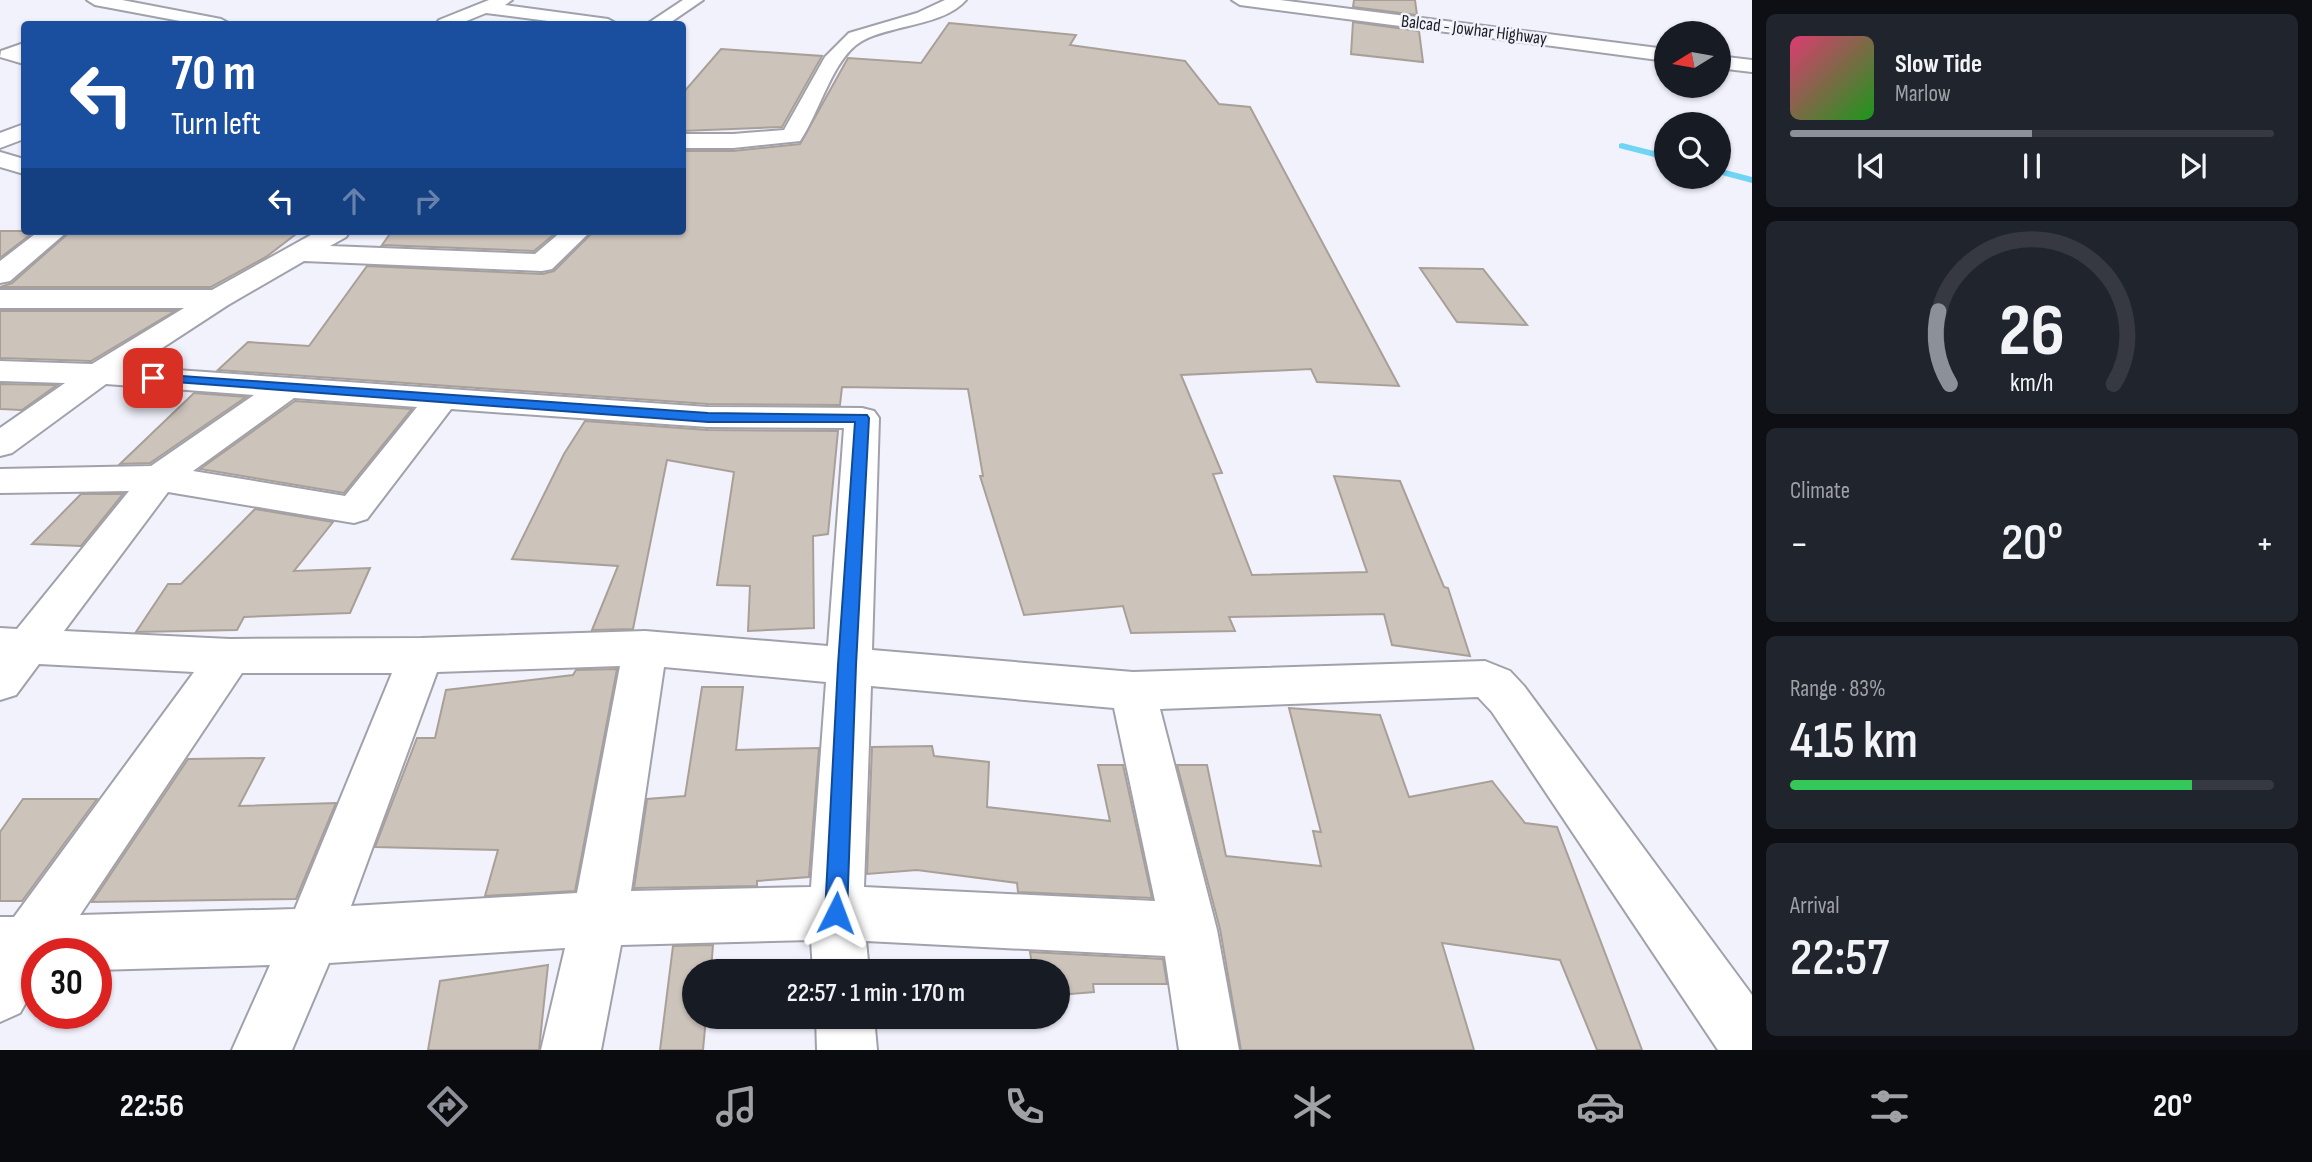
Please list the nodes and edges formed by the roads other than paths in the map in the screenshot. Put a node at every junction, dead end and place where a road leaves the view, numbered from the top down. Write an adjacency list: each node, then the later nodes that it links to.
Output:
1 (95, 0): 7 (street)
2 (504, 0): 6 (street)
3 (695, 0): 12 (street)
4 (958, 0): 18 (street)
5 (1240, 0): 13 (street, Balcad - Jowhar Highway)
6 (485, 8): 10 (street); 11 (street)
7 (145, 9): 8 (street); 9 (street)
8 (110, 21)
9 (206, 21)
10 (452, 21)
11 (585, 21)
12 (661, 21)
13 (1654, 53)
14 (1731, 64): 15 (street)
15 (1752, 66)
16 (21, 132): 17 (street)
17 (0, 141)
18 (686, 141)
19 (0, 159): 20 (street)
20 (21, 166)
21 (50, 235): 25 (street)
22 (330, 235): 24 (street)
23 (574, 235): 24 (street)
24 (299, 253): 27 (street)
25 (0, 275)
26 (0, 299): 27 (street)
27 (218, 299): 29 (street)
28 (0, 372): 29 (street)
29 (99, 374): 30 (street); 32 (street)
30 (286, 388): 31 (street); 33 (street)
31 (442, 398): 33 (street); 39 (street)
32 (0, 445)
33 (159, 478): 34 (street); 35 (street)
34 (0, 481)
35 (15, 645): 38 (street); 40 (street)
36 (645, 648): 37 (street); 39 (street); 43 (street)
37 (421, 655): 38 (street); 45 (street)
38 (230, 656): 46 (street)
39 (847, 665): 41 (street); 42 (street)
40 (0, 682)
41 (1133, 691): 44 (street); 50 (street)
42 (836, 913): 43 (street); 44 (street); 47 (street)
43 (599, 919): 45 (street); 52 (street)
44 (1188, 930): 54 (street)
45 (313, 936): 46 (street); 51 (street)
46 (14, 945): 48 (street)
47 (840, 959)
48 (0, 993)
49 (846, 1029): 53 (street)
50 (1752, 1049)
51 (262, 1050)
52 (571, 1050)
53 (847, 1050)
54 (1209, 1050)

